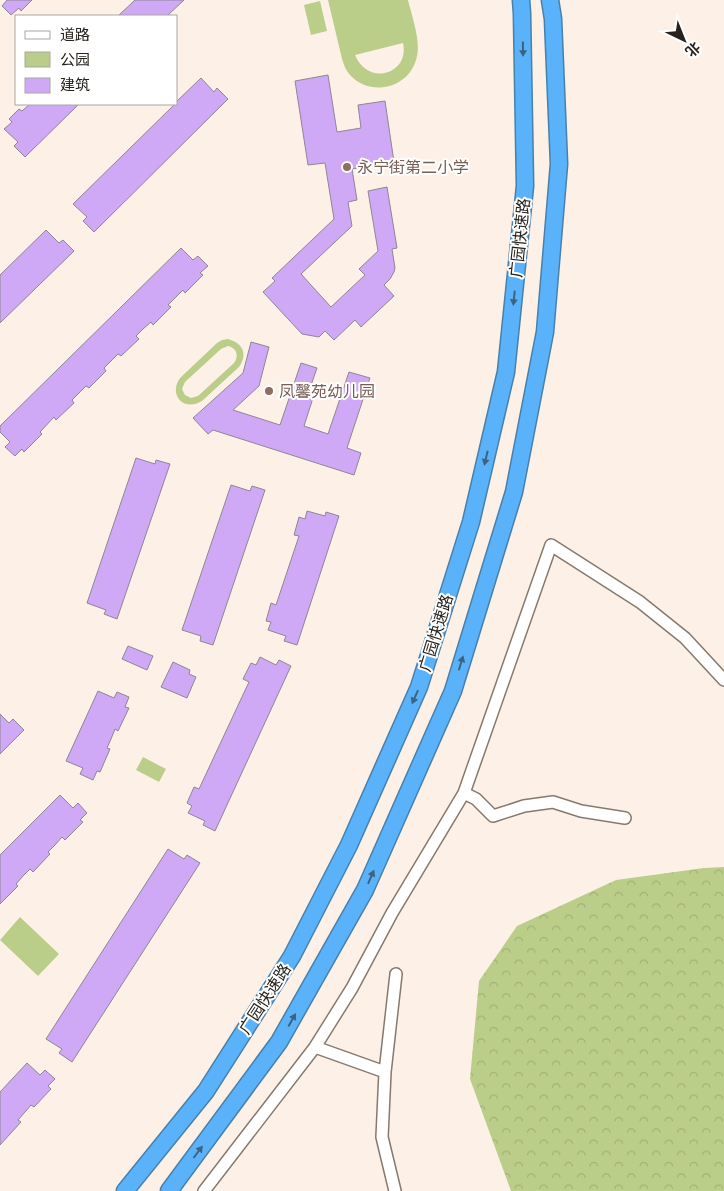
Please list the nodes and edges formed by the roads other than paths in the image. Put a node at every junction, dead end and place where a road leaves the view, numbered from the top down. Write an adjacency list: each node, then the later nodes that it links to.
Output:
1 (551, 0): 10 (highway, 广园快速路, one-way to 1)
2 (521, 4): 9 (highway, 广园快速路, one-way to 9)
3 (724, 680): 4 (street)
4 (464, 793): 5 (street); 7 (street)
5 (625, 818)
6 (396, 974): 8 (street)
7 (315, 1047): 8 (street); 11 (street)
8 (385, 1072): 12 (street)
9 (125, 1191)
10 (169, 1191)
11 (204, 1191)
12 (395, 1191)

